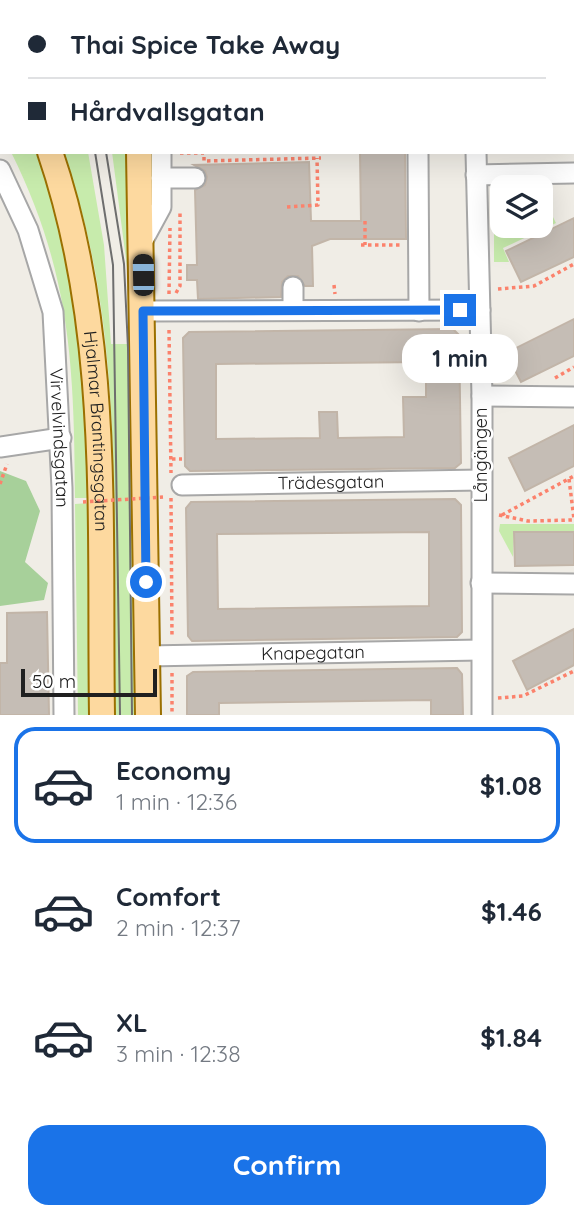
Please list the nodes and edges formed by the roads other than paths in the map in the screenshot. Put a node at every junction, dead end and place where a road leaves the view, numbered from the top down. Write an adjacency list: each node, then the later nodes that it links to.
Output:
1 (51, 154): 25 (main road, Hjalmar Brantingsgatan)
2 (418, 154): 13 (street)
3 (476, 154): 7 (street, Långängen)
4 (165, 165): 8 (main road); 8 (street)
5 (0, 170): 16 (street, Virvelvindsgatan)
6 (574, 173): 7 (street)
7 (476, 175): 11 (street, Långängen)
8 (142, 242): 12 (main road)
9 (293, 286): 10 (street)
10 (293, 310): 12 (street); 13 (street)
11 (480, 310): 13 (street); 14 (street, Långängen)
12 (143, 311): 23 (main road)
13 (419, 311)
14 (482, 396): 15 (street); 18 (street, Långängen)
15 (574, 397)
16 (61, 438): 17 (street); 24 (street, Virvelvindsgatan)
17 (0, 447)
18 (481, 480): 19 (street, Trädesgatan); 20 (street, Långängen)
19 (177, 492)
20 (481, 583): 21 (street); 22 (street, Långängen)
21 (574, 584)
22 (481, 650): 23 (street, Knapegatan); 27 (street, Långängen)
23 (147, 656): 26 (main road)
24 (64, 715)
25 (102, 715)
26 (148, 715)
27 (482, 715)

